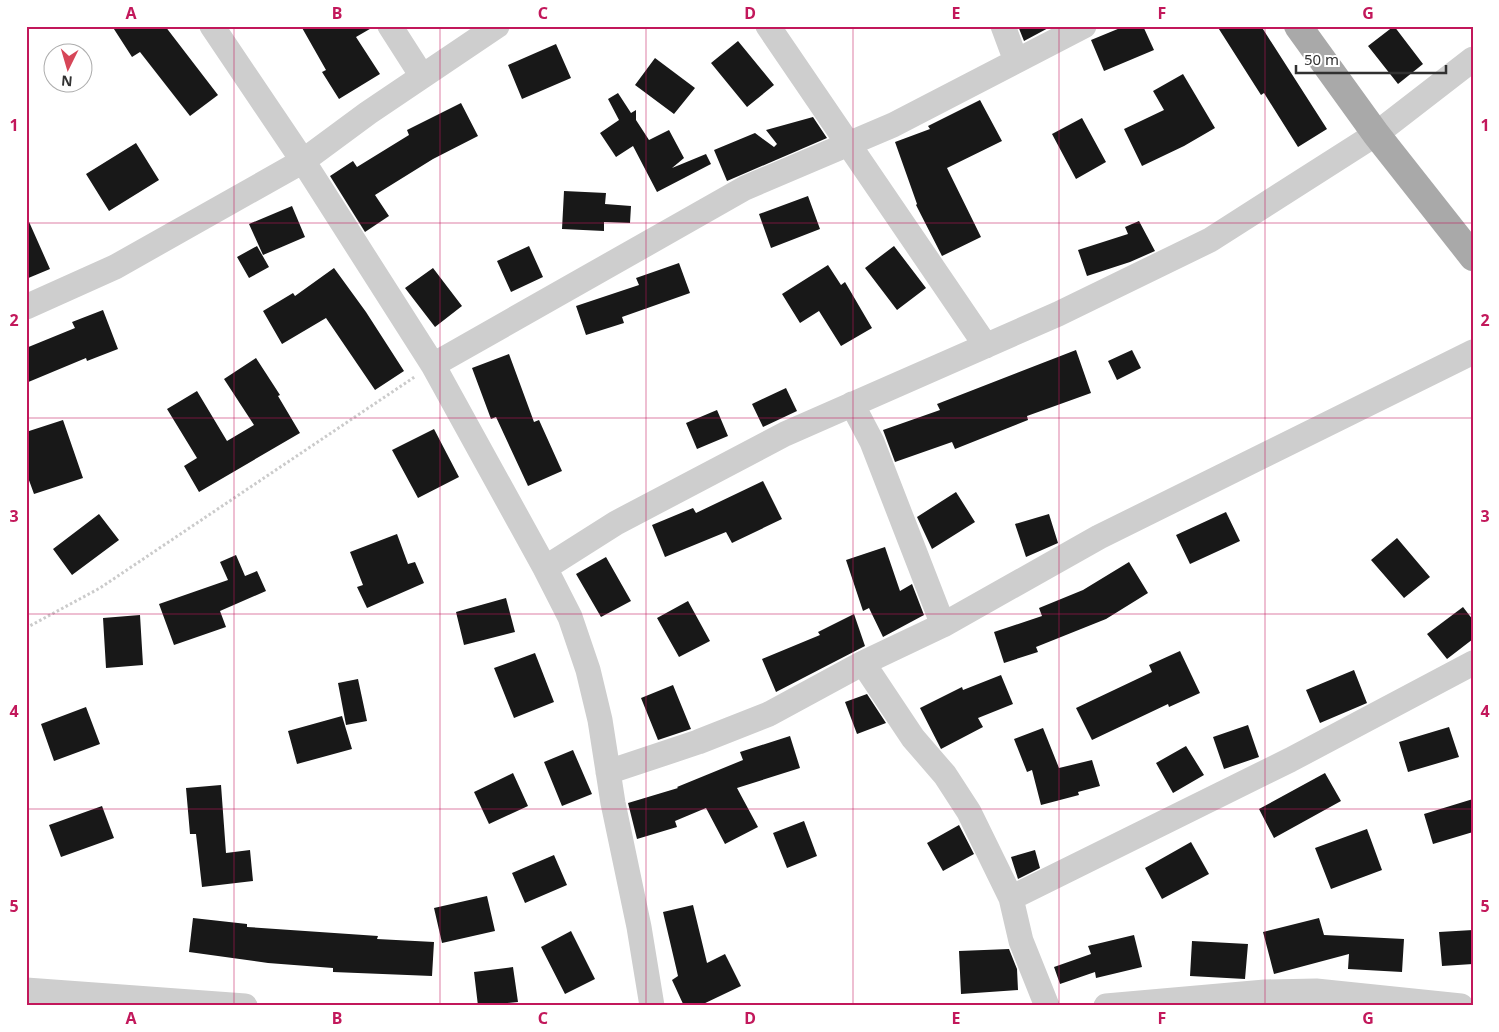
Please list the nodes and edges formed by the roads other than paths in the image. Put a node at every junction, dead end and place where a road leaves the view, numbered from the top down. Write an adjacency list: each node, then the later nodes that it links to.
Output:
1 (212, 26): 13 (street)
2 (390, 26): 10 (street)
3 (497, 26): 10 (street)
4 (768, 26): 12 (street)
5 (1003, 26): 9 (street)
6 (1084, 26): 9 (street)
7 (1298, 26): 11 (main road)
8 (1473, 59): 11 (street)
9 (1016, 61): 12 (street)
10 (422, 76): 13 (street)
11 (1376, 134): 14 (main road); 16 (street)
12 (850, 144): 16 (street); 18 (street)
13 (302, 161): 15 (street); 18 (street)
14 (1473, 257)
15 (26, 307)
16 (986, 346): 19 (street)
17 (1473, 352): 21 (street)
18 (432, 364): 20 (street)
19 (852, 404): 20 (street); 21 (street)
20 (546, 568): 24 (street)
21 (943, 625): 22 (street)
22 (863, 663): 24 (street); 25 (street)
23 (1473, 663): 25 (street)
24 (608, 772): 29 (street)
25 (1012, 898): 30 (street)
26 (26, 990): 28 (street)
27 (1369, 1002): 31 (street); 32 (street)
28 (245, 1006)
29 (652, 1006)
30 (1047, 1006)
31 (1106, 1006)
32 (1461, 1006)

